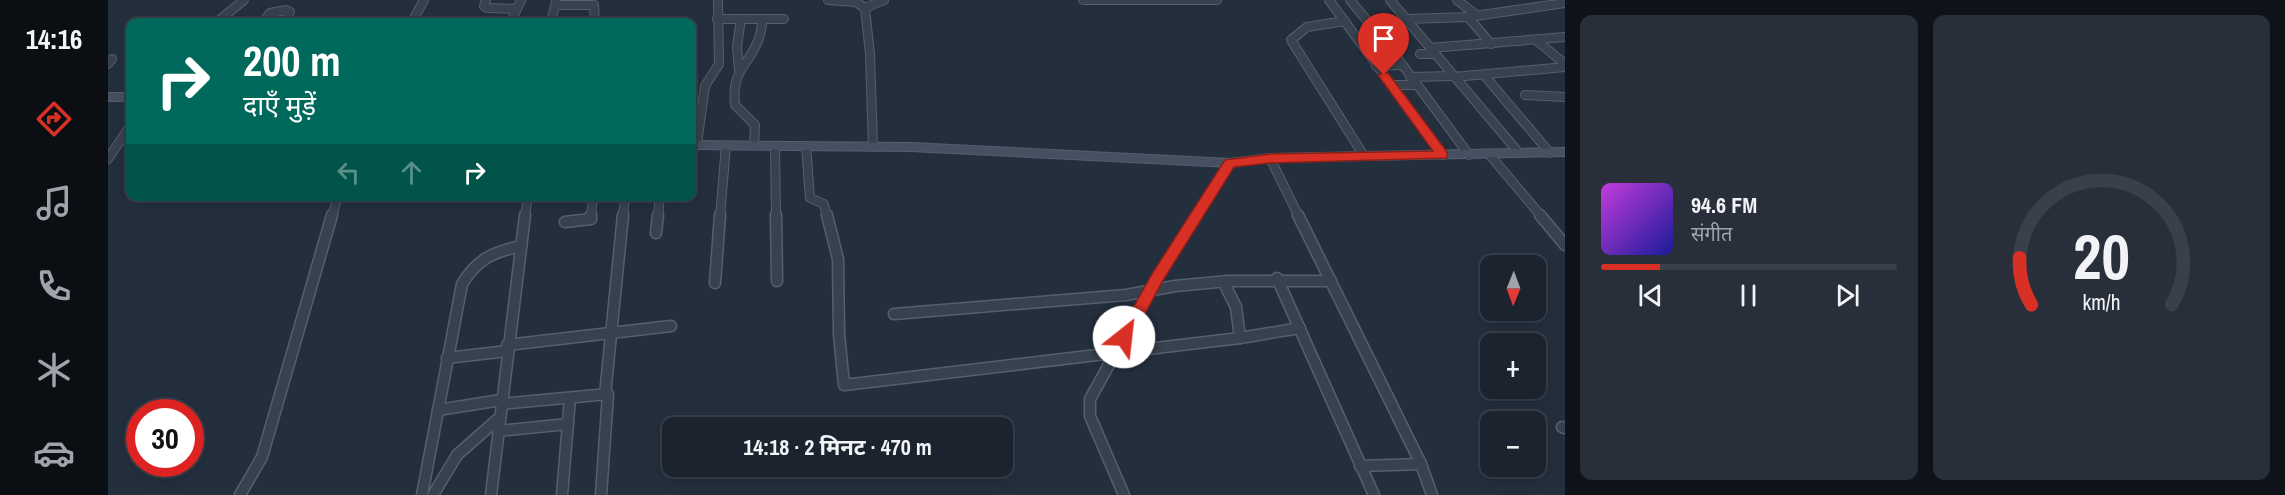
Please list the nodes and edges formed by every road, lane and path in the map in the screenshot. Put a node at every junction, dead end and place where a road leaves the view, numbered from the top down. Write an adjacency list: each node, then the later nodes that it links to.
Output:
1 (244, 0): 21 (street)
2 (424, 0): 24 (street)
3 (486, 0): 19 (street)
4 (521, 0): 19 (street)
5 (718, 0): 32 (street)
6 (828, 0): 18 (street)
7 (884, 0): 18 (street)
8 (1083, 0): 9 (street)
9 (1217, 0)
10 (1329, 0): 33 (street)
11 (1350, 0): 34 (street)
12 (1390, 0): 31 (street)
13 (1457, 0): 20 (street)
14 (1541, 0): 17 (street)
15 (556, 2): 26 (street); 27 (street)
16 (1565, 3): 17 (street)
17 (1549, 6): 20 (street)
18 (865, 8): 60 (street)
19 (516, 9): 25 (street)
20 (1472, 16): 31 (street); 37 (street)
21 (222, 18)
22 (266, 18): 23 (street)
23 (288, 18)
24 (414, 18)
25 (513, 18)
26 (552, 18)
27 (595, 18)
28 (741, 19): 29 (street); 32 (street); 43 (street)
29 (763, 19): 30 (street); 43 (street)
30 (784, 19)
31 (1406, 19): 38 (street)
32 (717, 20): 54 (street)
33 (1346, 23): 34 (street); 42 (street); 67 (street)
34 (1368, 24): 40 (street)
35 (1565, 37): 36 (street)
36 (1536, 40): 37 (street); 41 (street)
37 (1491, 44): 38 (street)
38 (1432, 51): 39 (street); 45 (street)
39 (1420, 54)
40 (1402, 65): 42 (street); 46 (street)
41 (1565, 65): 44 (street)
42 (1376, 66): 47 (street)
43 (740, 70): 57 (street)
44 (1484, 75): 45 (street); 63 (street)
45 (1454, 76): 46 (street); 62 (street)
46 (1410, 77): 48 (street)
47 (1391, 85): 48 (street); 66 (street)
48 (1416, 86): 64 (street)
49 (126, 95): 51 (street)
50 (1526, 95): 52 (street)
51 (108, 97)
52 (1565, 97)
53 (126, 132): 69 (street)
54 (696, 133)
55 (696, 144): 56 (street)
56 (726, 145): 57 (street); 83 (street)
57 (754, 145): 58 (street)
58 (775, 146): 59 (street); 81 (street)
59 (806, 146): 60 (street); 92 (street)
60 (873, 147): 70 (street)
61 (1565, 152): 63 (street)
62 (1519, 153): 63 (street); 65 (street)
63 (1550, 153)
64 (1469, 154): 65 (street); 66 (street)
65 (1489, 154): 78 (street)
66 (1443, 155): 67 (street)
67 (1364, 156): 68 (street)
68 (1270, 158): 70 (street); 82 (street)
69 (108, 159)
70 (1230, 163): 85 (street)
71 (337, 201): 103 (street)
72 (527, 201): 79 (street)
73 (592, 201): 76 (street)
74 (624, 201): 89 (street)
75 (659, 201): 77 (street)
76 (565, 222)
77 (656, 233)
78 (1565, 245)
79 (521, 246): 91 (street); 93 (street)
80 (1277, 278): 82 (street); 84 (street); 88 (street)
81 (777, 280)
82 (1331, 281): 101 (street)
83 (715, 282)
84 (1224, 283): 85 (street); 90 (street)
85 (1151, 289): 86 (street); 92 (street)
86 (894, 314)
87 (671, 326): 89 (street)
88 (1300, 328): 90 (street); 102 (street)
89 (611, 334): 91 (street); 94 (street)
90 (1240, 338): 92 (street)
91 (507, 348): 93 (street); 96 (street)
92 (1116, 353): 109 (street)
93 (447, 358): 97 (street)
94 (605, 395): 95 (street); 108 (street)
95 (570, 398): 96 (street); 99 (street)
96 (501, 402): 97 (street); 98 (street)
97 (438, 410): 104 (street)
98 (499, 418): 100 (street); 105 (street)
99 (568, 424): 100 (street); 107 (street)
100 (498, 431): 106 (street)
101 (1421, 464): 102 (street); 111 (street)
102 (1360, 466): 110 (street)
103 (240, 495)
104 (422, 495)
105 (433, 495)
106 (491, 495)
107 (562, 495)
108 (601, 495)
109 (1124, 495)
110 (1374, 495)
111 (1432, 495)

